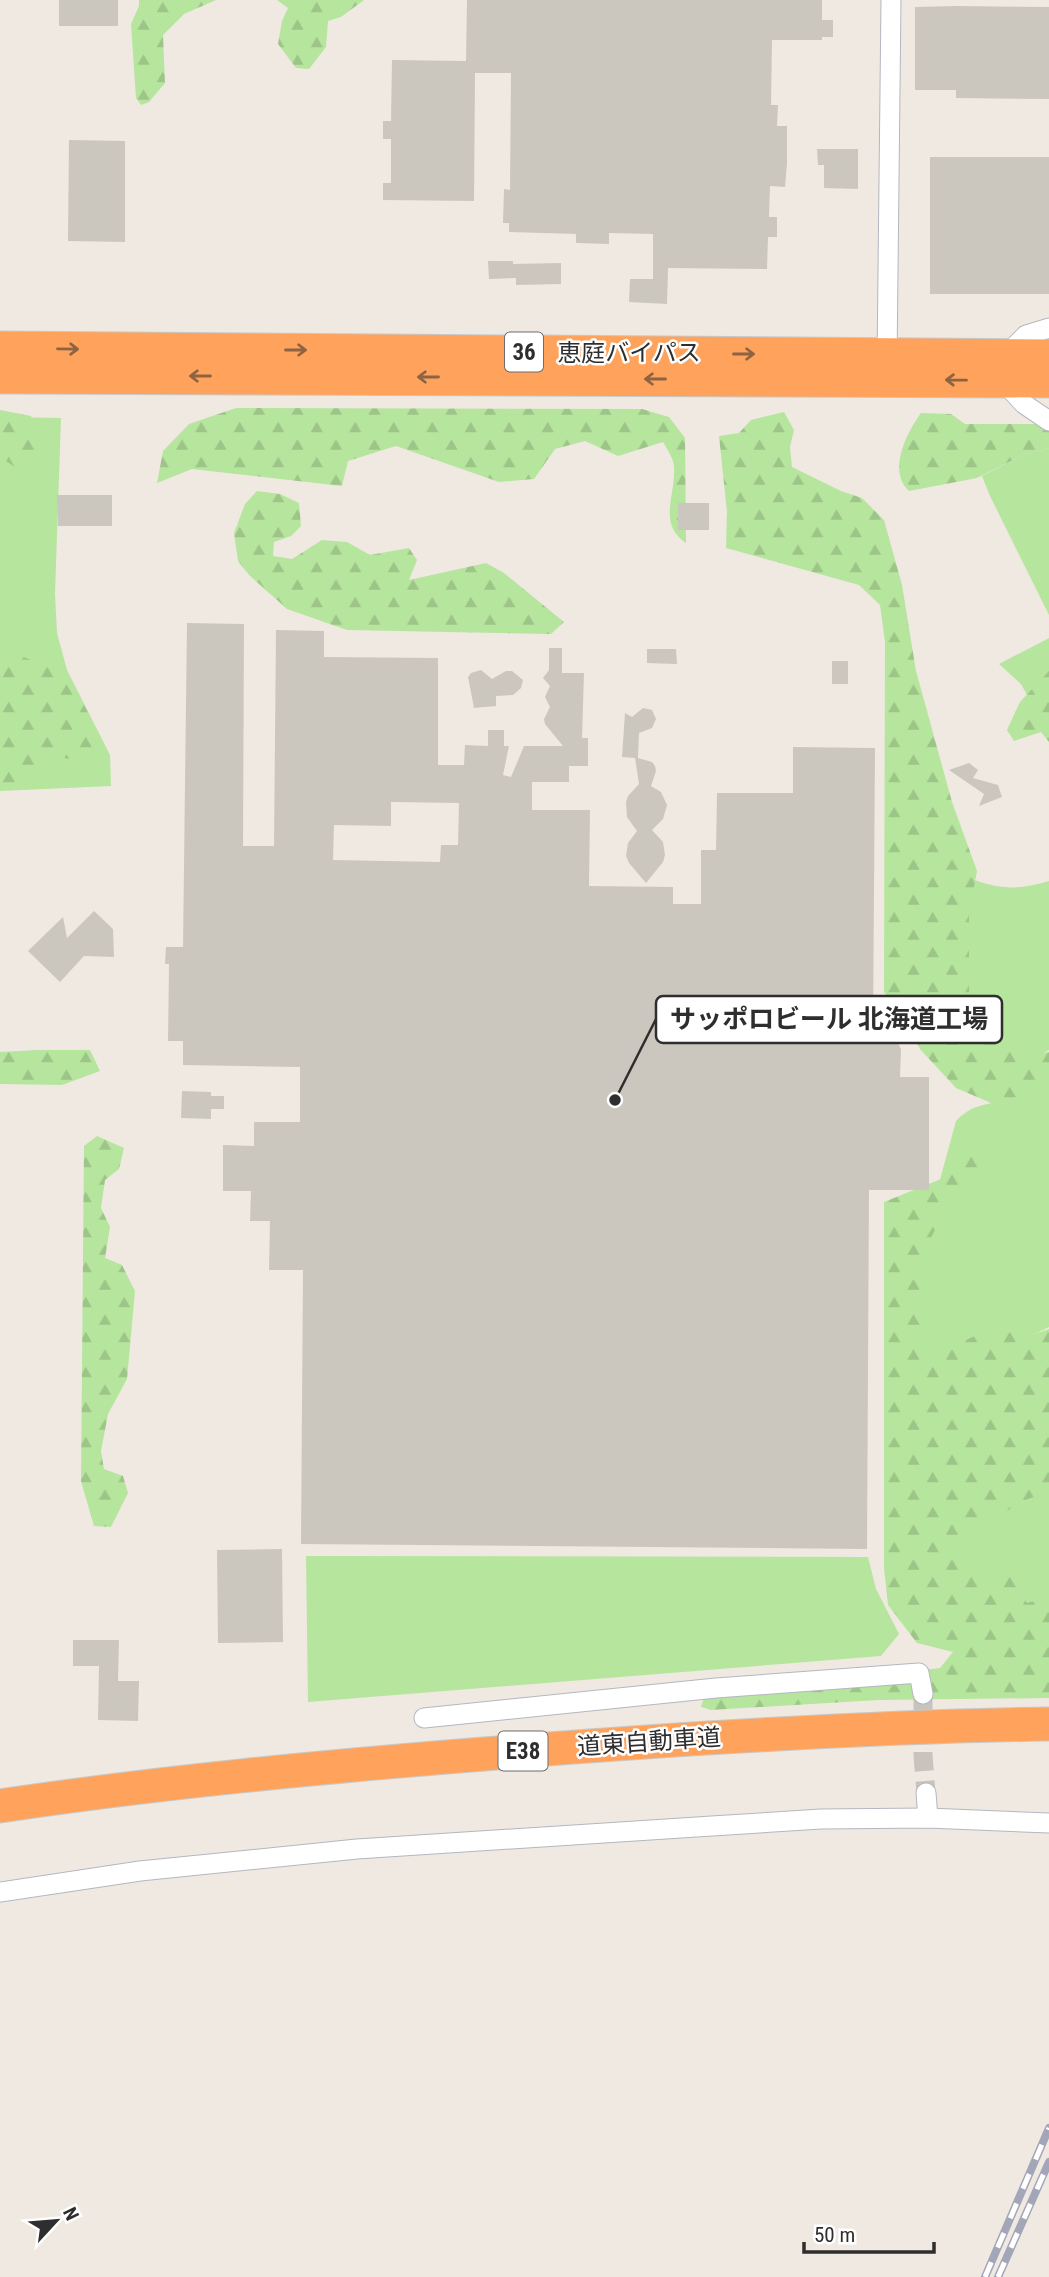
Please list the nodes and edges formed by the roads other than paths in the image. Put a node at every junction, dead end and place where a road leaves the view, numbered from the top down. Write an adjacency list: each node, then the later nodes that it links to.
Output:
1 (891, 0): 5 (street)
2 (1049, 328): 6 (street)
3 (0, 348): 5 (highway, 恵庭バイパス / 36, one-way to 5)
4 (1049, 356): 6 (highway, 恵庭バイパス / 36)
5 (887, 367): 6 (highway, 恵庭バイパス / 36); 7 (highway, 恵庭バイパス / 36, one-way to 7)
6 (1003, 368): 8 (highway, 恵庭バイパス / 36); 9 (street)
7 (0, 377)
8 (1049, 381)
9 (1049, 421)
10 (923, 1694): 11 (street)
11 (424, 1718)
12 (1049, 1724): 14 (highway, 道東自動車道 / E38)
13 (926, 1793): 15 (street)
14 (0, 1806)
15 (928, 1818): 16 (street); 17 (street)
16 (1049, 1823)
17 (0, 1892)

